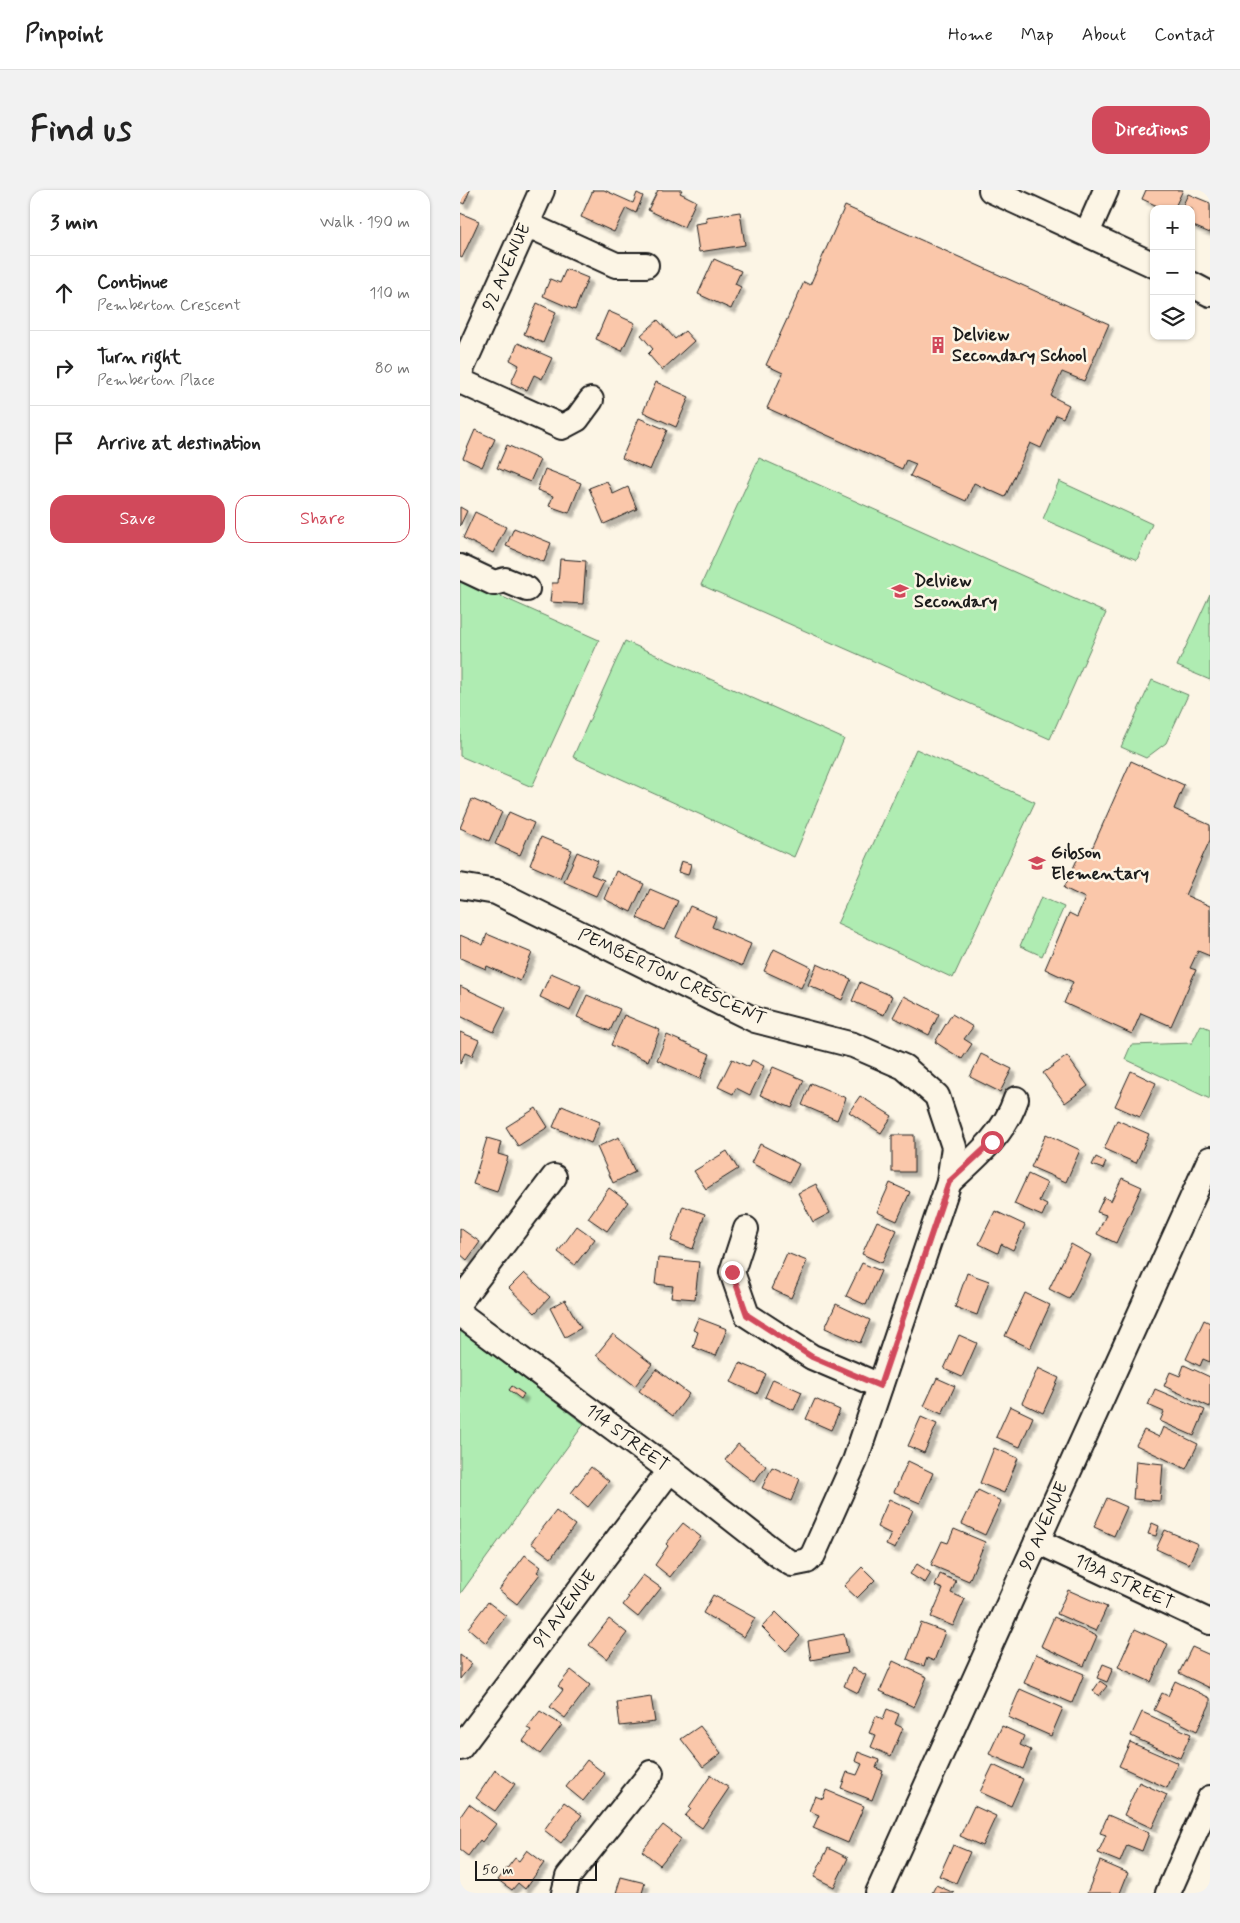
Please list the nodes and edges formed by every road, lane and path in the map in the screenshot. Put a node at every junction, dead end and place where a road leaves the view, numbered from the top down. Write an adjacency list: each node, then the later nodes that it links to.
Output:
1 (542, 190): 4 (street, 92 AVENUE)
2 (991, 190): 5 (street)
3 (1106, 190): 5 (street)
4 (526, 224): 7 (street); 10 (street, 92 AVENUE)
5 (1087, 233): 6 (street)
6 (1150, 263)
7 (646, 265)
8 (1195, 286): 9 (street)
9 (1210, 294)
10 (460, 372)
11 (460, 382): 12 (street)
12 (591, 400)
13 (460, 567): 14 (street)
14 (526, 589)
15 (460, 886): 19 (street, PEMBERTON CRESCENT)
16 (1016, 1099): 19 (street, PEMBERTON CRESCENT)
17 (1210, 1159): 25 (street, 90 AVENUE)
18 (554, 1177): 21 (street)
19 (949, 1182): 23 (street, PEMBERTON CRESCENT)
20 (746, 1229): 23 (street)
21 (460, 1301)
22 (460, 1314): 24 (street, 114 STREET)
23 (880, 1386): 26 (street, PEMBERTON CRESCENT)
24 (670, 1470): 26 (street, 114 STREET); 28 (street, 91 AVENUE)
25 (1037, 1541): 27 (street, 113A STREET); 32 (street, 90 AVENUE)
26 (792, 1564)
27 (1210, 1622)
28 (460, 1748)
29 (651, 1773): 31 (street)
30 (1210, 1798): 33 (street)
31 (564, 1893)
32 (878, 1893)
33 (1168, 1893)

